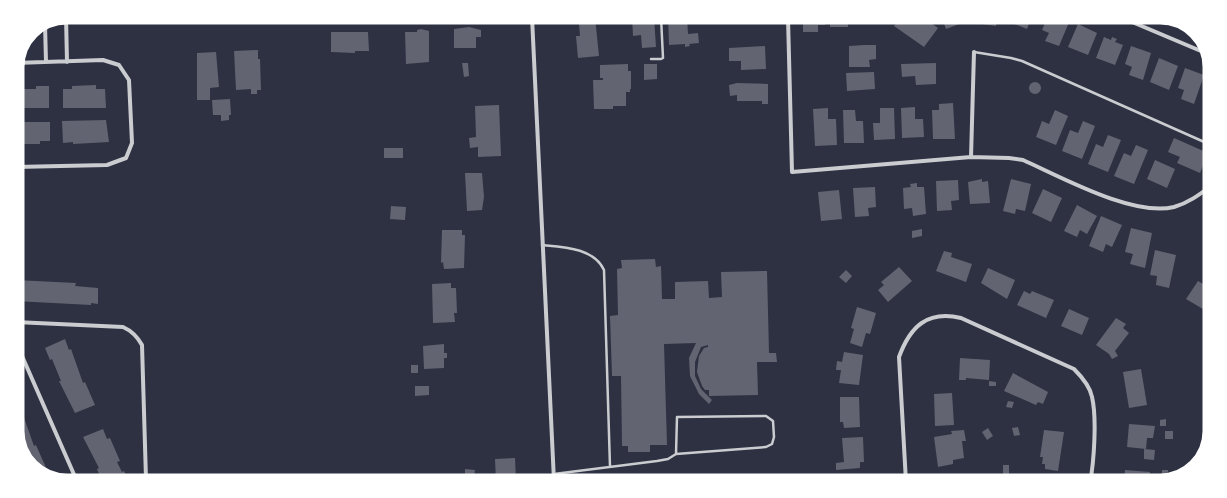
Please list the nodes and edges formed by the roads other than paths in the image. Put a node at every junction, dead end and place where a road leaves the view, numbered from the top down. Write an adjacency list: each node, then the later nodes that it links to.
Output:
1 (66, 22): 11 (street)
2 (532, 22): 17 (street)
3 (661, 22): 9 (lane)
4 (788, 22): 14 (street)
5 (1132, 22): 8 (street)
6 (45, 28): 10 (street)
7 (974, 52): 13 (lane); 14 (street)
8 (1202, 52)
9 (651, 59)
10 (46, 62): 11 (street); 12 (street)
11 (66, 62): 15 (street)
12 (22, 64)
13 (1205, 142)
14 (971, 157): 16 (street)
15 (22, 167)
16 (1205, 190)
17 (542, 245): 21 (lane); 22 (street)
18 (22, 322): 24 (street)
19 (22, 356): 23 (street)
20 (676, 454): 20 (lane); 21 (lane)
21 (610, 467): 22 (lane)
22 (553, 474)
23 (75, 476)
24 (146, 476)
25 (906, 476): 26 (street)
26 (1091, 476)

